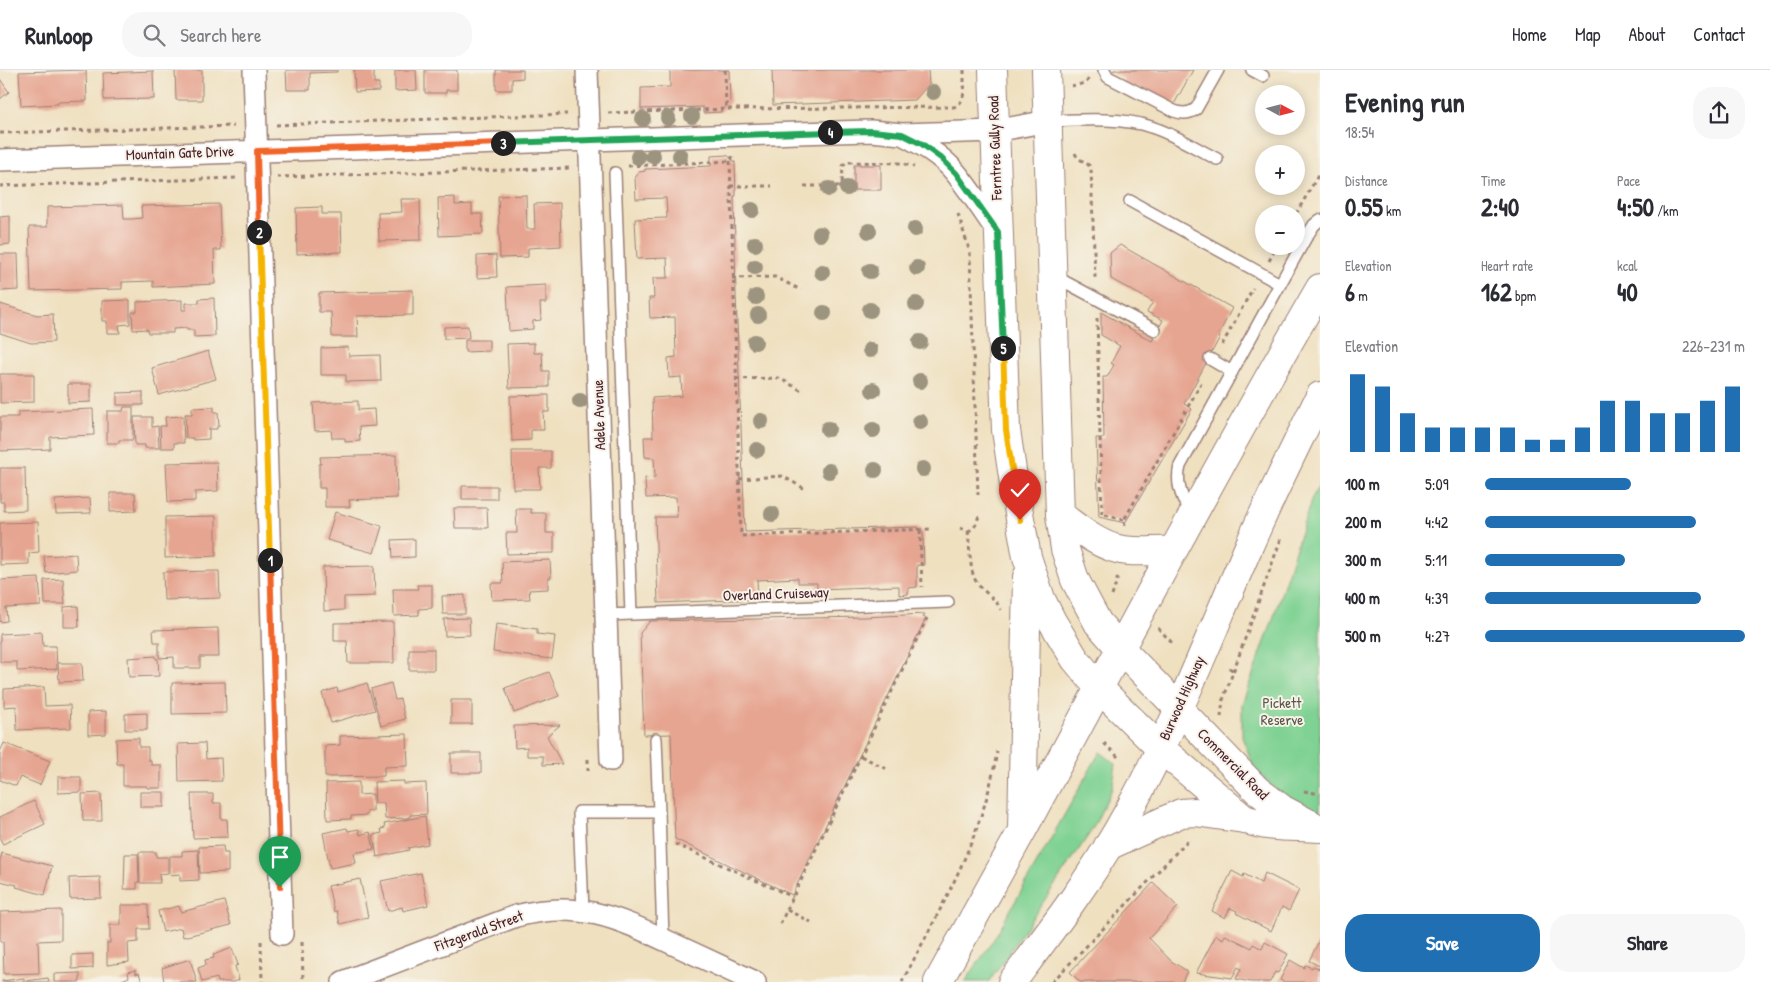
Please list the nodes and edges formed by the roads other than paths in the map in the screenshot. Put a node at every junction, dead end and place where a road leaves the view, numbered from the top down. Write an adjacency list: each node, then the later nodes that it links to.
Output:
1 (254, 70): 14 (street)
2 (599, 70): 9 (lane)
3 (993, 70): 11 (main road, Ferntree Gully Road)
4 (1104, 70): 5 (lane)
5 (1218, 70)
6 (1252, 70): 7 (lane)
7 (1263, 76)
8 (1056, 79): 10 (main road)
9 (588, 80): 13 (street, Adele Avenue)
10 (1048, 121): 11 (street, Mountain Gate Drive); 15 (lane); 22 (main road)
11 (995, 131): 12 (street, Mountain Gate Drive); 21 (main road, Ferntree Gully Road)
12 (902, 134): 13 (street, Mountain Gate Drive); 21 (street)
13 (590, 140): 14 (street, Mountain Gate Drive); 20 (street, Adele Avenue)
14 (257, 151): 16 (street, Mountain Gate Drive); 48 (street)
15 (1217, 159)
16 (0, 160)
17 (619, 170): 20 (lane)
18 (1130, 201): 23 (lane)
19 (1320, 220): 23 (lane)
20 (605, 226): 34 (lane); 35 (street, Adele Avenue)
21 (998, 232): 32 (main road, Ferntree Gully Road)
22 (1052, 275): 25 (lane); 29 (main road)
23 (1280, 284): 27 (lane)
24 (1320, 288): 30 (main road)
25 (1155, 330)
26 (1210, 360): 27 (lane)
27 (1232, 372): 30 (lane)
28 (1320, 396): 38 (main road, Burwood Highway)
29 (1060, 515): 31 (main road); 36 (main road)
30 (1191, 518): 31 (main road)
31 (1172, 551): 36 (main road)
32 (1028, 557): 37 (main road, Ferntree Gully Road); 45 (main road)
33 (948, 602): 34 (lane, Overland Cruiseway)
34 (631, 614): 35 (lane, Overland Cruiseway)
35 (606, 615): 41 (street, Adele Avenue)
36 (1120, 648): 37 (main road); 38 (main road)
37 (1098, 688): 40 (main road, Ferntree Gully Road); 45 (main road)
38 (1179, 709): 40 (main road, Burwood Highway); 44 (main road, Commercial Road)
39 (656, 739): 42 (lane)
40 (1160, 748): 43 (main road, Commercial Road); 46 (main road, Burwood Highway)
41 (611, 760)
42 (658, 812): 47 (lane); 49 (lane)
43 (1244, 819): 44 (main road, Commercial Road); 46 (main road)
44 (1319, 828)
45 (1022, 830): 52 (main road)
46 (1108, 846): 53 (main road, Burwood Highway)
47 (583, 911): 49 (street, Fitzgerald Street); 50 (street, Fitzgerald Street)
48 (292, 934)
49 (663, 939): 51 (street, Fitzgerald Street)
50 (343, 982)
51 (755, 982)
52 (938, 982)
53 (1012, 982)

